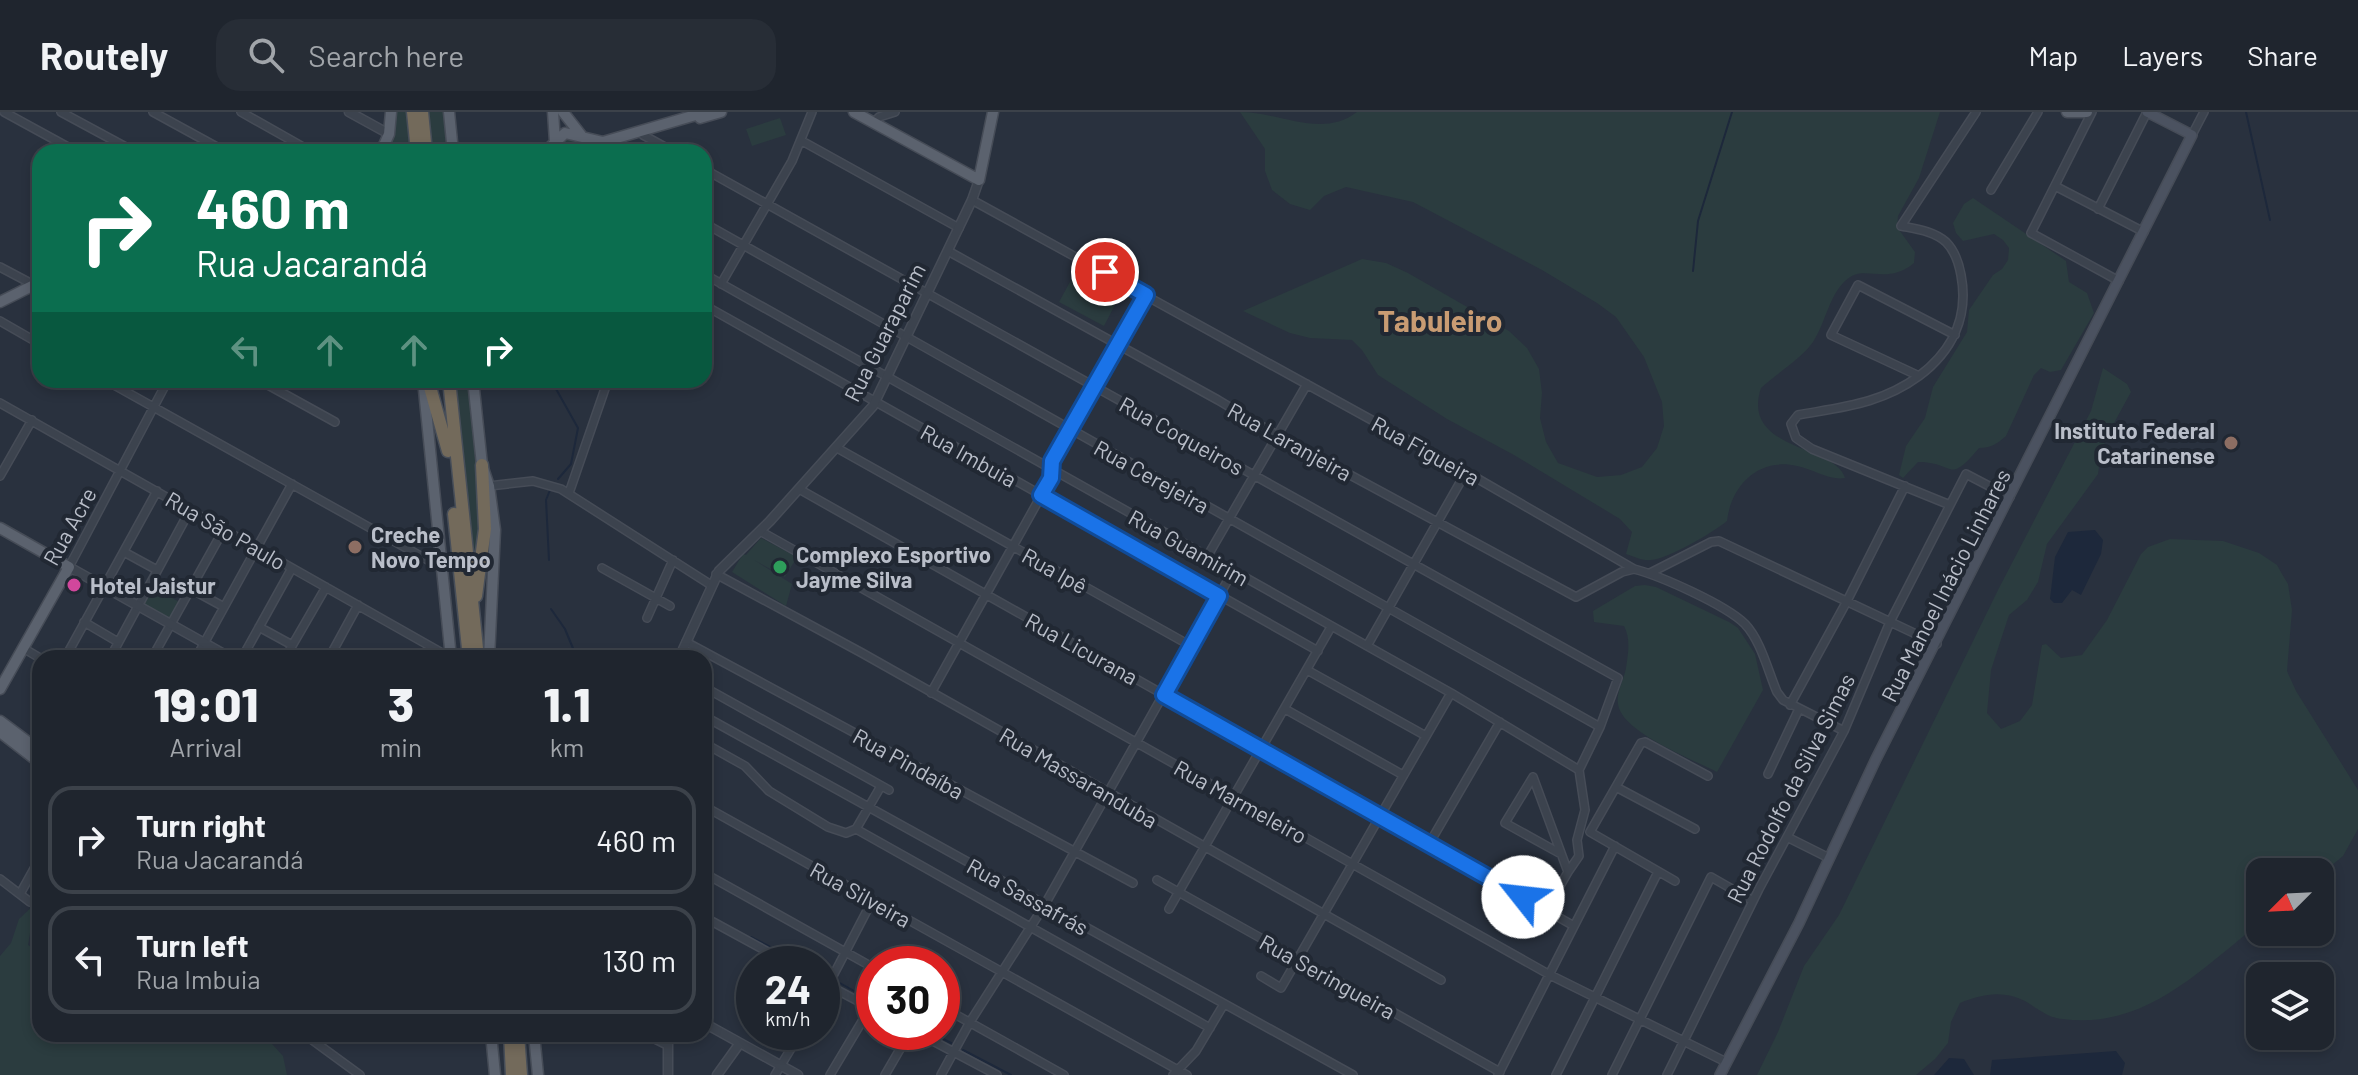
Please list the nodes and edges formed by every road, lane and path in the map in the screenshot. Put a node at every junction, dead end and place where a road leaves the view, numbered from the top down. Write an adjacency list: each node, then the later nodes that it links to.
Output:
1 (4, 112): 30 (street)
2 (61, 112): 31 (street)
3 (153, 112): 32 (street)
4 (241, 112): 33 (street)
5 (349, 112): 25 (street)
6 (391, 112): 25 (main road)
7 (413, 112): 35 (highway)
8 (422, 112): 36 (highway)
9 (449, 112): 37 (main road)
10 (553, 112): 38 (main road)
11 (563, 112): 28 (main road)
12 (704, 112): 28 (main road)
13 (721, 112): 26 (main road)
14 (812, 112): 29 (street)
15 (854, 112): 24 (main road)
16 (895, 112): 24 (street)
17 (993, 112): 43 (main road, Rua Guaraparim)
18 (1976, 112): 65 (street)
19 (2038, 112): 45 (street)
20 (2067, 112): 21 (main road)
21 (2090, 112): 44 (street)
22 (2147, 112): 27 (main road); 48 (street)
23 (2204, 112): 27 (street, Rua Manoel Inácio Linhares)
24 (874, 122): 43 (main road)
25 (389, 134): 34 (main road)
26 (643, 135): 40 (main road); 41 (street)
27 (2192, 135): 51 (main road, Rua Manoel Inácio Linhares)
28 (582, 137): 39 (main road)
29 (802, 141): 47 (street); 50 (street)
30 (62, 144)
31 (120, 144)
32 (211, 144)
33 (298, 144)
34 (385, 144)
35 (416, 144)
36 (425, 144)
37 (453, 144)
38 (556, 144)
39 (558, 144)
40 (615, 144)
41 (659, 144)
42 (712, 174): 47 (street, Rua Coqueiros)
43 (979, 180): 46 (street, Rua Guaraparim)
44 (2055, 186): 48 (street); 57 (street)
45 (1991, 190)
46 (972, 200): 50 (street, Rua Guaraparim); 61 (street, Rua Figueira)
47 (767, 205): 52 (street); 60 (street, Rua Coqueiros)
48 (2098, 209): 51 (street)
49 (712, 227): 52 (street, Rua Cerejeira)
50 (959, 228): 53 (street, Rua Guaraparim)
51 (2144, 232): 57 (main road, Rua Manoel Inácio Linhares)
52 (744, 245): 58 (street); 66 (street, Rua Cerejeira)
53 (948, 251): 60 (street, Rua Guaraparim); 68 (street, Rua Laranjeira)
54 (0, 267): 56 (street)
55 (712, 279): 58 (street, Rua Guamirim)
56 (32, 280)
57 (2119, 281): 104 (main road, Rua Manoel Inácio Linhares)
58 (721, 284): 70 (street, Rua Guamirim)
59 (32, 285): 62 (main road)
60 (927, 292): 66 (street, Rua Guaraparim); 72 (street, Rua Coqueiros)
61 (1146, 295): 68 (street); 71 (street, Rua Figueira)
62 (0, 302)
63 (712, 310): 82 (street, Rua Imbuia)
64 (0, 321): 67 (street)
65 (1955, 335): 69 (street); 69 (street)
66 (906, 337): 70 (street, Rua Guaraparim); 87 (street, Rua Cerejeira)
67 (32, 339)
68 (1119, 346): 72 (street); 88 (street, Rua Laranjeira)
69 (1919, 376): 99 (street)
70 (888, 378): 82 (street, Rua Guaraparim); 92 (street, Rua Guamirim)
71 (1307, 384): 88 (street); 95 (street, Rua Figueira)
72 (1095, 386): 87 (street); 96 (street, Rua Coqueiros)
73 (119, 388): 84 (street)
74 (164, 388): 84 (street, Rua Acre)
75 (273, 388): 86 (street)
76 (426, 388): 120 (main road)
77 (428, 388): 90 (highway)
78 (442, 388): 90 (highway)
79 (450, 388): 141 (highway)
80 (474, 388): 91 (main road)
81 (605, 388): 102 (street)
82 (876, 402): 89 (street, Rua Guaraparim); 103 (street, Rua Imbuia)
83 (0, 403): 85 (street, Rua São Paulo)
84 (155, 408): 94 (street, Rua Acre); 97 (street)
85 (32, 420): 93 (street); 94 (street, Rua São Paulo)
86 (335, 422)
87 (1071, 431): 92 (street); 107 (street, Rua Cerejeira)
88 (1278, 436): 96 (street); 108 (street, Rua Laranjeira)
89 (837, 448): 100 (street, Rua Guaraparim); 112 (street, Rua Ipê)
90 (448, 451): 166 (highway)
91 (482, 465): 98 (main road); 141 (highway)
92 (1052, 470): 103 (street); 115 (street, Rua Guamirim)
93 (1, 471)
94 (122, 471): 101 (street, Rua São Paulo); 118 (street, Rua Acre)
95 (1466, 472): 108 (street); 122 (street, Rua Figueira)
96 (1254, 475): 107 (street); 117 (street, Rua Coqueiros)
97 (292, 484): 113 (street); 120 (street)
98 (489, 486): 102 (street); 168 (main road)
99 (1905, 486): 105 (street); 134 (street)
100 (799, 489): 111 (street, Rua Guaraparim); 131 (street, Rua Licurana)
101 (157, 491): 106 (street, Rua São Paulo); 114 (street)
102 (569, 493): 116 (street)
103 (1041, 495): 112 (street); 132 (street, Rua Imbuia)
104 (2010, 497): 105 (street, Rua Rodolfo da Silva Simas); 151 (main road, Rua Manoel Inácio Linhares)
105 (1950, 505): 143 (street, Rua Rodolfo da Silva Simas)
106 (190, 510): 110 (street, Rua São Paulo); 123 (street)
107 (1229, 518): 115 (street); 139 (street, Rua Cerejeira)
108 (1438, 521): 117 (street); 122 (street, Rua Laranjeira)
109 (0, 528): 118 (main road)
110 (224, 529): 113 (street, Rua São Paulo); 130 (street)
111 (760, 531): 126 (street, Rua Guaraparim); 150 (street, Rua Marmeleiro)
112 (1012, 546): 131 (street); 153 (street, Rua Ipê)
113 (257, 548): 119 (street, Rua São Paulo); 138 (street)
114 (124, 552): 123 (street); 128 (street)
115 (1207, 557): 124 (street, Rua Guamirim)
116 (673, 560): 127 (street); 133 (street)
117 (1414, 564): 139 (street); 186 (street, Rua Coqueiros)
118 (69, 567): 128 (street); 155 (main road, Rua Acre)
119 (292, 568): 129 (street, Rua São Paulo); 145 (street)
120 (442, 568): 165 (main road)
121 (602, 568): 133 (street)
122 (1634, 569): 125 (street, Rua Figueira)
123 (157, 570): 136 (street)
124 (1233, 571): 132 (street); 146 (street, Rua Guamirim)
125 (1650, 573): 134 (street); 180 (street, Rua Figueira)
126 (716, 574): 127 (street, Rua Guaraparim); 177 (street, Rua Massaranduba)
127 (711, 585): 148 (street, Rua Guaraparim)
128 (104, 587): 136 (street); 142 (street)
129 (326, 587): 135 (street, Rua São Paulo); 152 (street)
130 (191, 589): 138 (street); 144 (street)
131 (986, 594): 150 (street); 179 (street, Rua Licurana)
132 (1219, 596): 153 (street); 171 (street, Rua Imbuia)
133 (655, 597): 137 (street); 140 (street)
134 (1847, 601): 143 (street); 180 (street)
135 (358, 605): 163 (street); 164 (street, Rua São Paulo)
136 (138, 606): 144 (street); 147 (street)
137 (670, 606)
138 (224, 607): 149 (street)
139 (1389, 608): 154 (street); 186 (street, Rua Cerejeira)
140 (647, 618)
141 (474, 619): 167 (highway)
142 (84, 622): 147 (street); 156 (street)
143 (1890, 622): 151 (street); 187 (street, Rua Rodolfo da Silva Simas)
144 (171, 624): 149 (street); 158 (street)
145 (259, 627): 152 (street); 161 (street)
146 (1331, 627): 154 (street, Rua Guamirim); 171 (street)
147 (118, 642): 157 (street)
148 (686, 642): 169 (street, Rua Guaraparim); 170 (street, Rua Pindaíba)
149 (204, 643): 159 (street); 160 (street)
150 (958, 643): 177 (street); 190 (street, Rua Marmeleiro)
151 (1937, 644): 213 (main road, Rua Manoel Inácio Linhares)
152 (292, 645): 162 (street)
153 (1191, 646): 179 (street)
154 (1367, 646): 178 (street, Rua Guamirim)
155 (23, 648): 172 (street); 175 (main road, Rua Acre)
156 (69, 650)
157 (114, 650)
158 (156, 650)
159 (200, 650)
160 (217, 650)
161 (246, 650)
162 (289, 650)
163 (333, 650)
164 (437, 650)
165 (450, 650)
166 (468, 650)
167 (477, 650)
168 (489, 650)
169 (682, 650)
170 (701, 650)
171 (1318, 651): 174 (street)
172 (32, 653)
173 (712, 656): 211 (street, Rua Pindaíba)
174 (1307, 670): 181 (street); 189 (street)
175 (0, 689)
176 (712, 691): 202 (street)
177 (931, 693): 200 (street, Rua Massaranduba)
178 (1451, 693): 185 (street, Rua Guamirim); 189 (street)
179 (1164, 695): 190 (street); 193 (street, Rua Licurana)
180 (1790, 705): 182 (street)
181 (1285, 709): 193 (street); 197 (street)
182 (1799, 709): 187 (street); 196 (street)
183 (712, 720): 202 (street, Rua Sassafrás)
184 (0, 721): 191 (main road)
185 (1500, 722): 195 (street, Rua Guamirim); 208 (street)
186 (1600, 727): 195 (street)
187 (1844, 731): 207 (street, Rua Rodolfo da Silva Simas)
188 (0, 732): 194 (main road)
189 (1426, 736): 197 (street)
190 (1136, 743): 200 (street); 201 (street, Rua Marmeleiro)
191 (32, 745)
192 (712, 747): 205 (street)
193 (1261, 750): 201 (street); 204 (street, Rua Licurana)
194 (32, 757)
195 (1579, 770): 216 (street)
196 (1768, 774)
197 (1403, 775): 204 (street)
198 (1708, 776): 199 (street)
199 (1616, 787): 206 (street); 209 (street)
200 (1108, 794): 210 (street, Rua Massaranduba); 211 (street)
201 (1234, 797): 210 (street); 214 (street, Rua Marmeleiro)
202 (869, 807): 205 (street); 228 (street, Rua Sassafrás)
203 (712, 811): 225 (street, Rua Silveira)
204 (1380, 816): 208 (street, Rua Licurana); 214 (street)
205 (856, 829): 234 (street)
206 (1695, 829)
207 (1787, 837): 213 (street); 226 (street, Rua Rodolfo da Silva Simas)
208 (1429, 844): 230 (street, Rua Licurana)
209 (1615, 846): 217 (street); 233 (street)
210 (1204, 848): 223 (street); 231 (street, Rua Massaranduba)
211 (1074, 853): 222 (street, Rua Pindaíba); 228 (street)
212 (1561, 854): 212 (street); 216 (street)
213 (1829, 858): 267 (main road, Rua Manoel Inácio Linhares)
214 (1352, 864): 231 (street); 241 (street, Rua Marmeleiro)
215 (32, 872): 224 (street)
216 (1568, 872): 230 (street)
217 (1658, 872): 221 (street); 244 (street)
218 (712, 878): 236 (street)
219 (0, 879): 224 (street)
220 (1157, 880): 223 (street, Rua Seringueira)
221 (1675, 881)
222 (1133, 883)
223 (1179, 892): 229 (street); 238 (street, Rua Seringueira)
224 (20, 894): 227 (street)
225 (872, 901): 236 (street); 240 (street, Rua Silveira)
226 (1753, 901): 247 (street); 253 (street, Rua Rodolfo da Silva Simas)
227 (30, 902)
228 (1044, 906): 234 (street); 245 (street, Rua Sassafrás)
229 (1169, 909)
230 (1546, 910): 233 (street, Rua Licurana)
231 (1323, 915): 238 (street); 243 (street, Rua Massaranduba)
232 (712, 921): 235 (street)
233 (1574, 926): 241 (street)
234 (1032, 927): 240 (street); 250 (street)
235 (757, 946)
236 (846, 953): 237 (street); 239 (street)
237 (856, 958)
238 (1298, 959): 242 (street); 271 (street, Rua Seringueira)
239 (840, 962)
240 (1001, 973): 248 (street); 269 (street, Rua Silveira)
241 (1550, 975): 244 (street, Rua Marmeleiro); 271 (street)
242 (1261, 976)
243 (1441, 980)
244 (1595, 997): 247 (street, Rua Marmeleiro); 287 (street)
245 (1224, 1004): 250 (street); 286 (street, Rua Sassafrás)
246 (960, 1017): 248 (street)
247 (1640, 1019): 253 (street, Rua Marmeleiro); 288 (street)
248 (970, 1022): 266 (street); 284 (street)
249 (712, 1027): 252 (street)
250 (1210, 1028): 269 (street)
251 (856, 1034): 281 (street)
252 (736, 1041)
253 (1684, 1041): 267 (street, Rua Marmeleiro); 289 (street, Rua Rodolfo da Silva Simas)
254 (315, 1042): 272 (street)
255 (492, 1042): 273 (main road)
256 (510, 1042): 274 (highway)
257 (519, 1042): 275 (highway)
258 (535, 1042): 276 (main road)
259 (662, 1042): 260 (street)
260 (668, 1045): 277 (street)
261 (736, 1049): 278 (street)
262 (753, 1050): 268 (street)
263 (791, 1050): 268 (street)
264 (901, 1050): 282 (street)
265 (950, 1050): 266 (street)
266 (954, 1052): 270 (street); 283 (street)
267 (1726, 1062): 290 (main road, Rua Manoel Inácio Linhares)
268 (782, 1066): 279 (street); 280 (street)
269 (1175, 1072): 285 (street, Rua Silveira)
270 (993, 1074)
271 (1499, 1074)
272 (360, 1075)
273 (495, 1075)
274 (512, 1075)
275 (521, 1075)
276 (538, 1075)
277 (668, 1075)
278 (717, 1075)
279 (775, 1075)
280 (798, 1075)
281 (830, 1075)
282 (885, 1075)
283 (941, 1075)
284 (1064, 1075)
285 (1187, 1075)
286 (1353, 1075)
287 (1556, 1075)
288 (1612, 1075)
289 (1667, 1075)
290 (1720, 1075)

